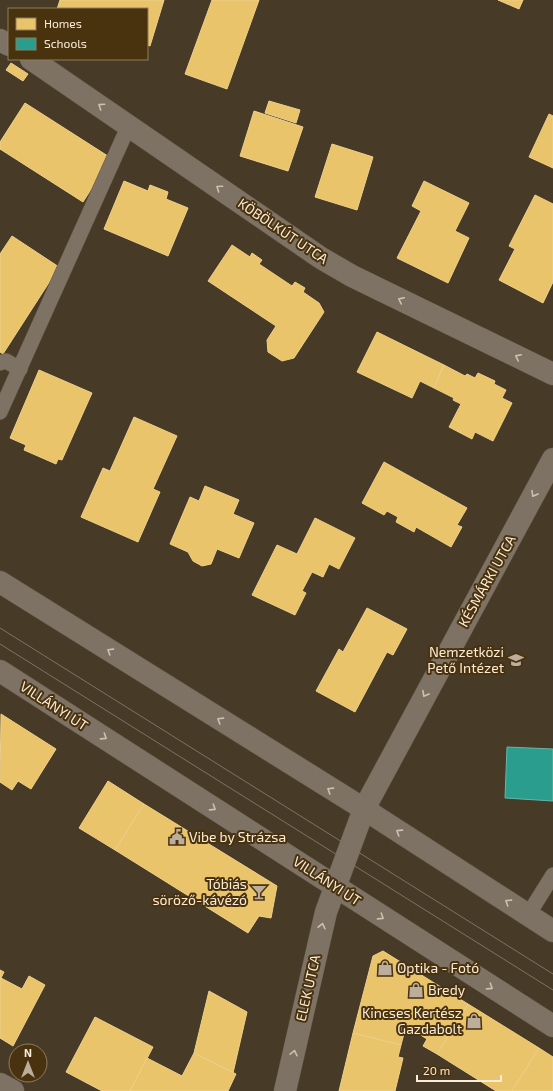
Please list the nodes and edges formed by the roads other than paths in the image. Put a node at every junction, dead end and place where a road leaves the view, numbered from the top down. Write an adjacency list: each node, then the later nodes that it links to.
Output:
1 (32, 60): 2 (street, KÖBÖLKÚT UTCA, one-way to 1)
2 (129, 125): 4 (lane); 5 (street, KÖBÖLKÚT UTCA, one-way to 2)
3 (0, 363): 4 (lane)
4 (20, 369): 6 (lane)
5 (553, 374)
6 (0, 412)
7 (553, 459): 10 (street, KÉSMÁRKI UTCA, one-way to 10)
8 (0, 582): 10 (street, one-way to 8)
9 (0, 671): 12 (street, VILLÁNYI ÚT, one-way to 12)
10 (364, 809): 12 (street, KÉSMÁRKI UTCA); 13 (street, one-way to 10)
11 (553, 876): 13 (lane)
12 (334, 886): 15 (street, VILLÁNYI ÚT, one-way to 15); 18 (street, ELEK UTCA, one-way to 12)
13 (528, 915): 14 (street)
14 (553, 931)
15 (553, 1026)
16 (0, 1084): 17 (street)
17 (14, 1091)
18 (285, 1091)

